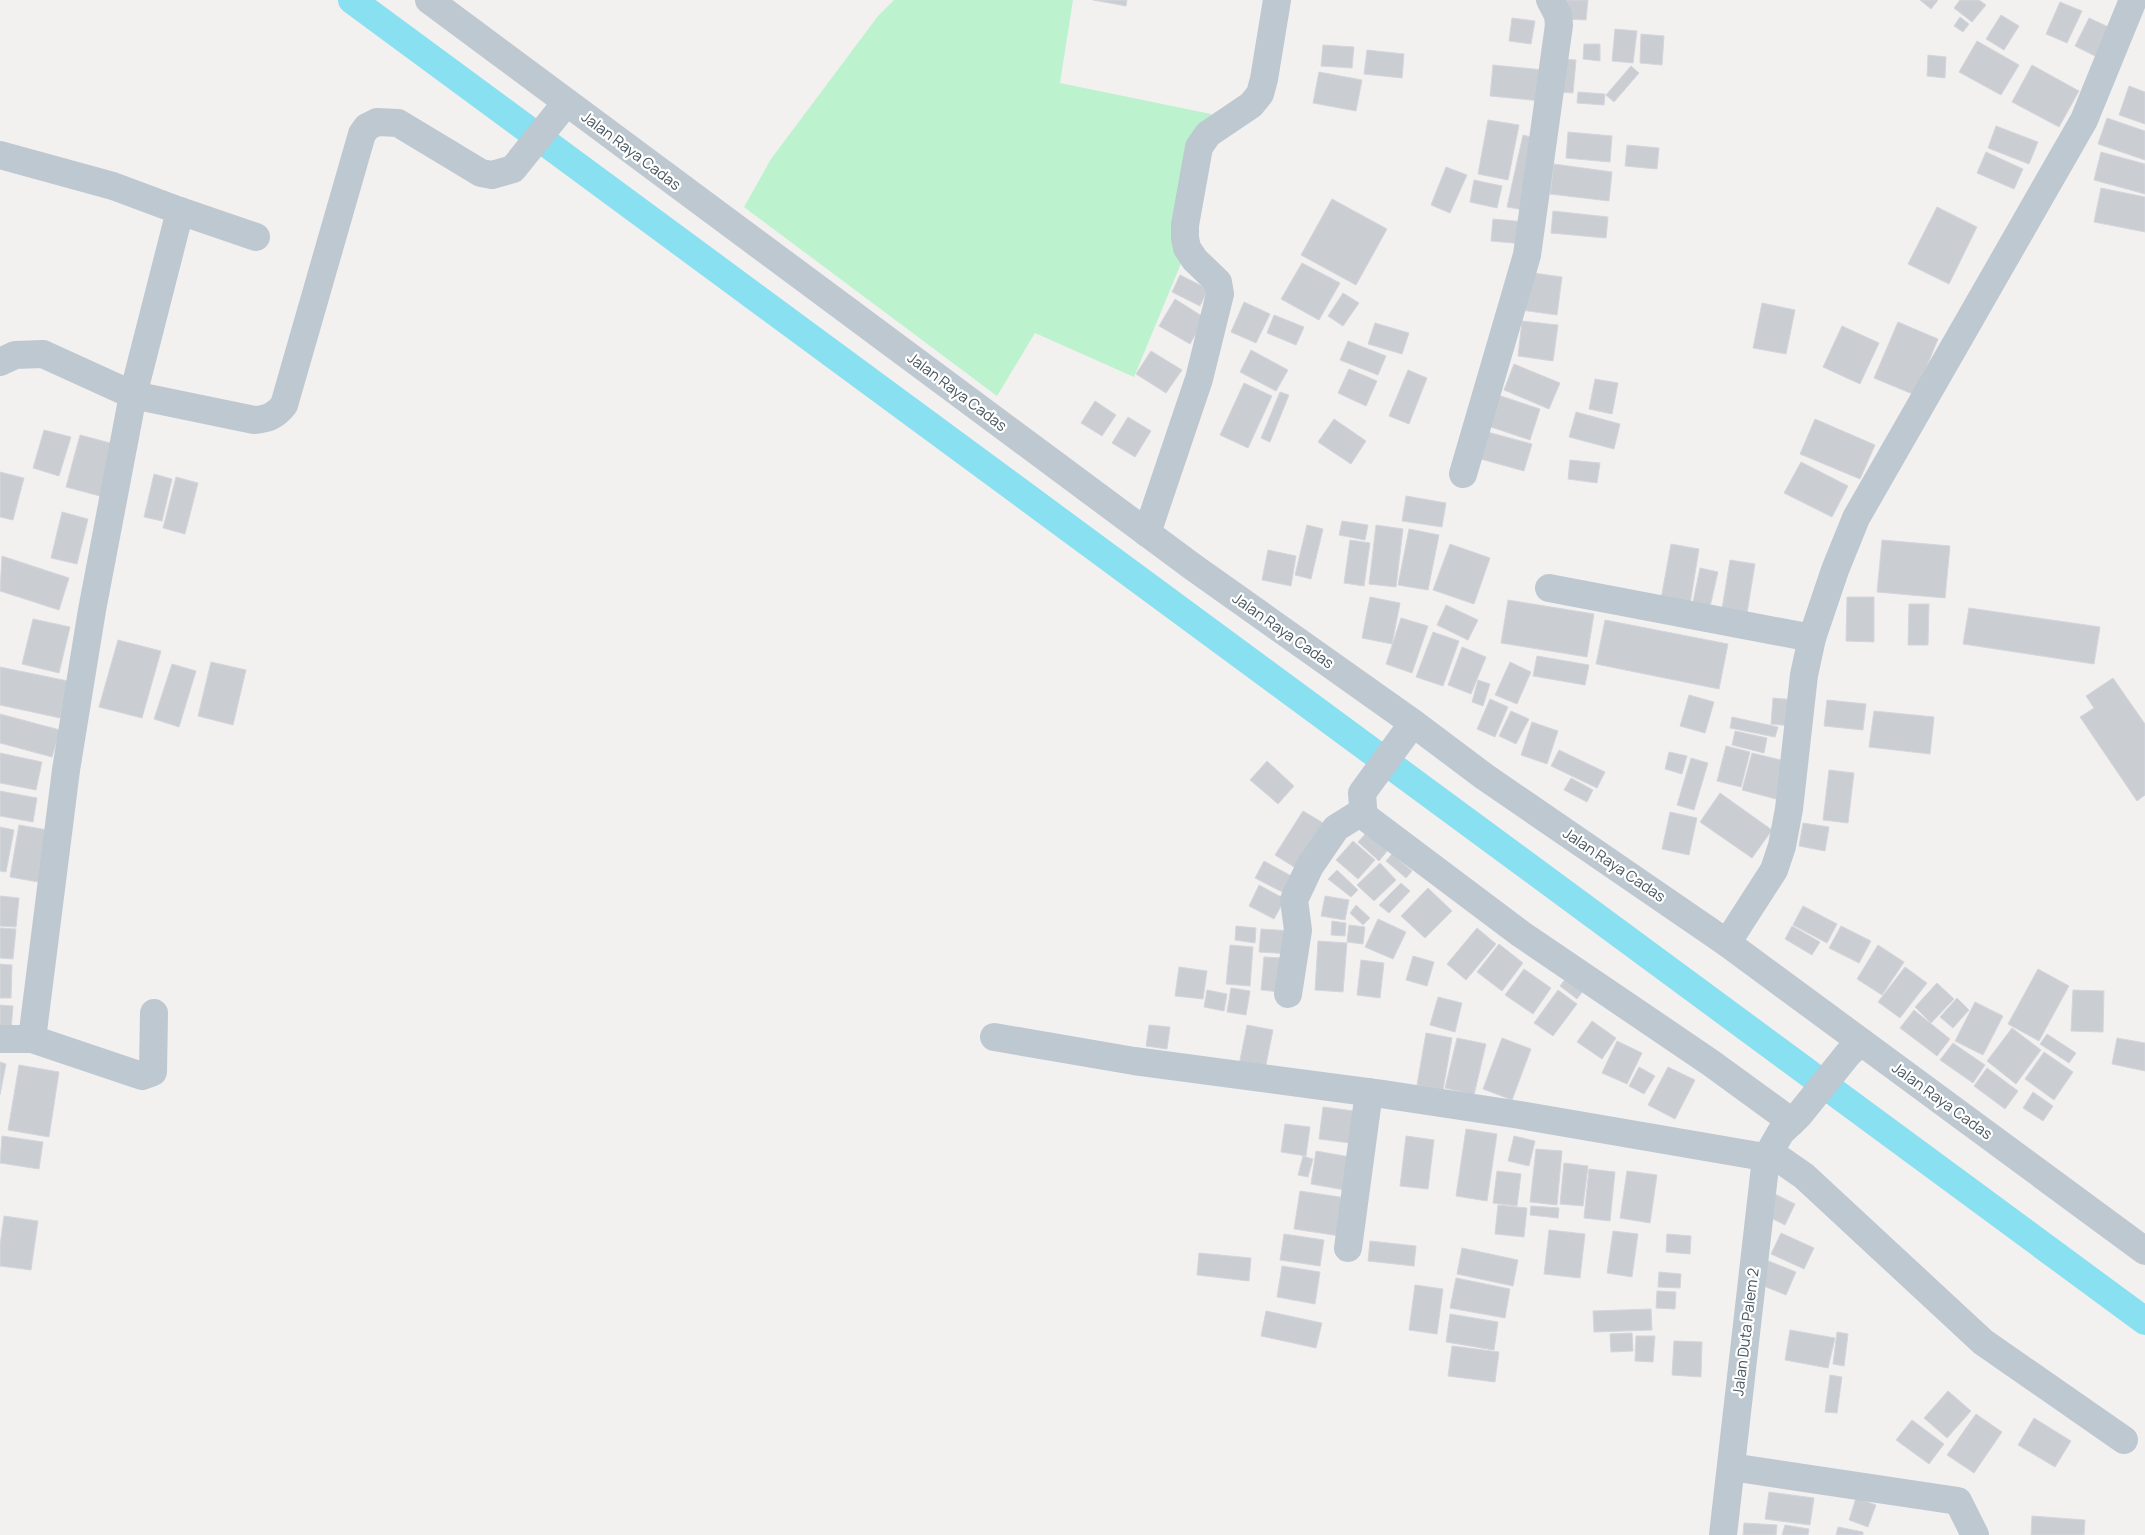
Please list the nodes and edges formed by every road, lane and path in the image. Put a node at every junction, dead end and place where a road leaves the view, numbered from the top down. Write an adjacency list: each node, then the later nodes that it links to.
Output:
1 (430, 0): 5 (street, Jalan Raya Cadas)
2 (1277, 0): 12 (street)
3 (1550, 0): 11 (street)
4 (2133, 0): 14 (street)
5 (562, 109): 10 (street); 12 (street, Jalan Raya Cadas)
6 (0, 155): 7 (street)
7 (180, 211): 8 (street); 10 (street)
8 (256, 237)
9 (0, 362): 10 (street)
10 (133, 395): 22 (street)
11 (1463, 474)
12 (1147, 533): 15 (street, Jalan Raya Cadas)
13 (1549, 588): 14 (street)
14 (1812, 638): 17 (street)
15 (1407, 731): 16 (street); 17 (street, Jalan Raya Cadas)
16 (1361, 803): 18 (street); 25 (street)
17 (1727, 943): 23 (street, Jalan Raya Cadas)
18 (1288, 994)
19 (154, 1013): 22 (street)
20 (994, 1037): 24 (street)
21 (0, 1039): 22 (street)
22 (32, 1039)
23 (1855, 1048): 25 (street, Jalan Duta Palem 2); 28 (street, Jalan Raya Cadas)
24 (1369, 1092): 26 (street); 27 (street)
25 (1790, 1123): 26 (street, Jalan Duta Palem 2)
26 (1766, 1158): 29 (street); 30 (street, Jalan Duta Palem 2)
27 (1348, 1248)
28 (2145, 1251)
29 (2124, 1440)
30 (1731, 1467): 31 (street, Jalan Duta Palem 2); 32 (street)
31 (1723, 1535)
32 (1975, 1535)

